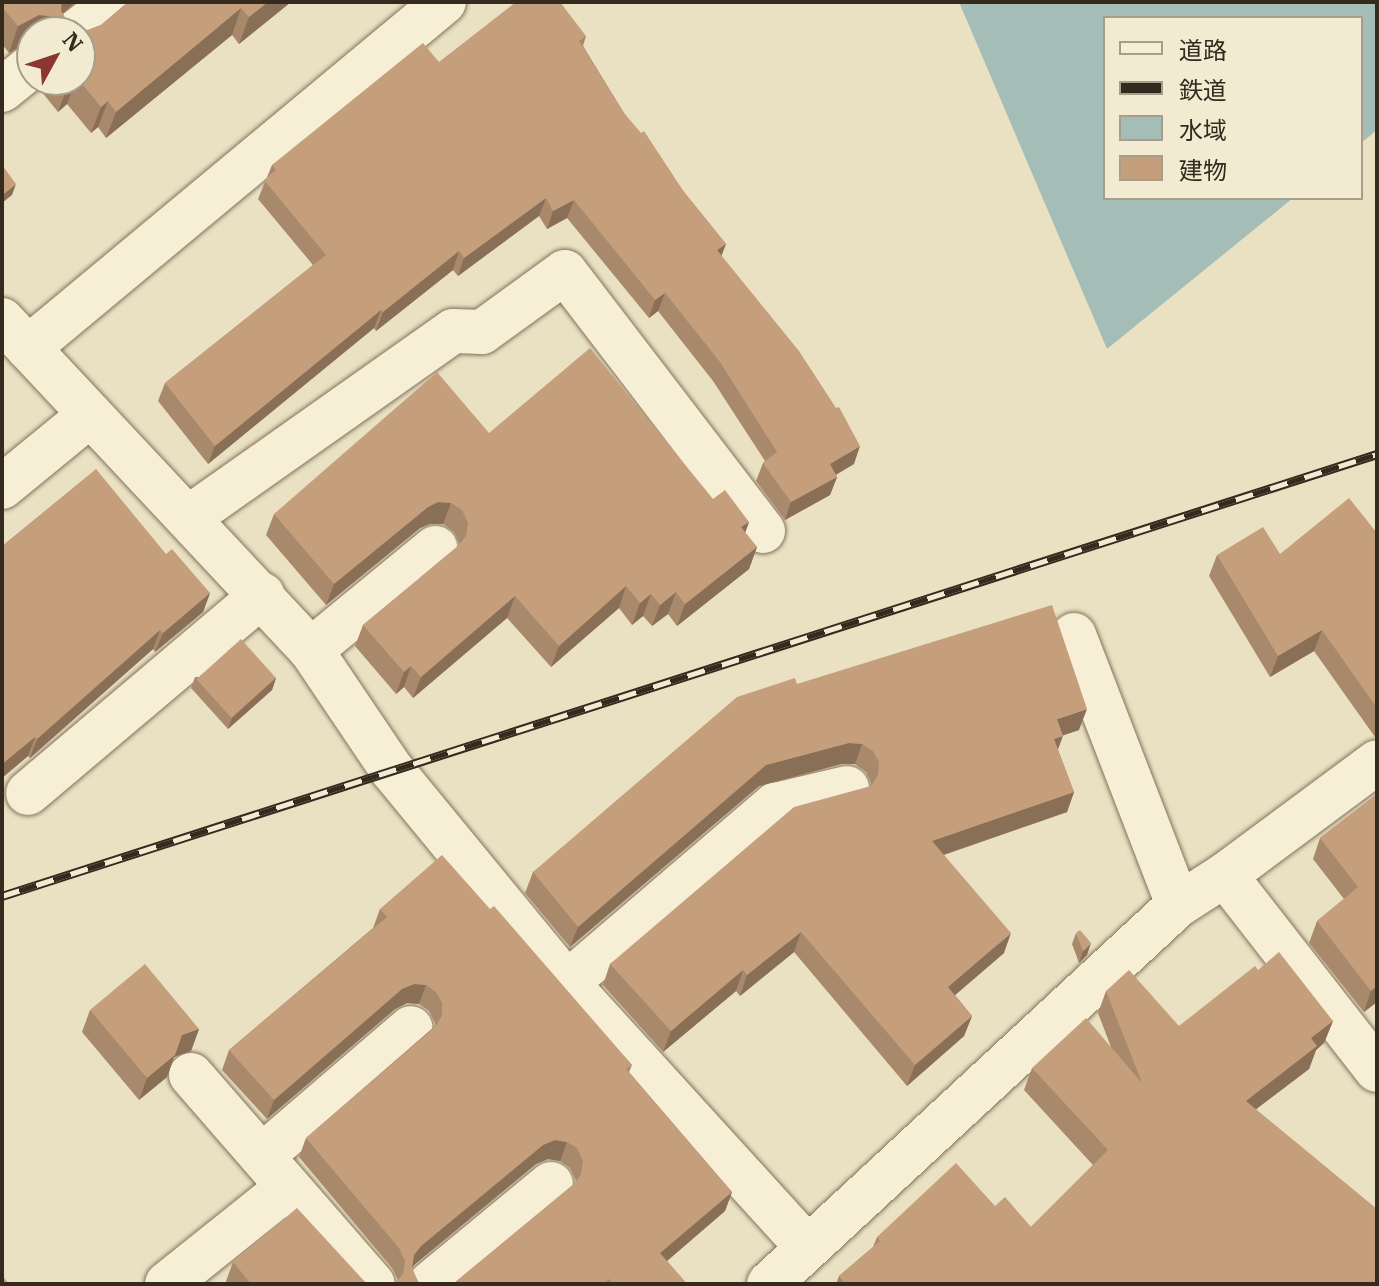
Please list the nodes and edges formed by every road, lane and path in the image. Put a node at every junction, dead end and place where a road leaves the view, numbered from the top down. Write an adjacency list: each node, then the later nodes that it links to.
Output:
1 (114, 2): 3 (street)
2 (444, 2): 4 (street)
3 (96, 16)
4 (15, 334): 5 (street)
5 (90, 415): 6 (street); 7 (street)
6 (2, 487)
7 (188, 518): 8 (street); 10 (street)
8 (763, 531)
9 (435, 548): 12 (street)
10 (262, 595): 12 (street); 15 (street)
11 (1074, 635): 17 (street)
12 (311, 650): 18 (street)
13 (1377, 762): 16 (street)
14 (847, 788): 18 (street)
15 (28, 793)
16 (1225, 875): 17 (street); 20 (street)
17 (1178, 905): 24 (street)
18 (567, 983): 24 (street)
19 (411, 1028): 22 (street)
20 (1377, 1070)
21 (191, 1075): 22 (street)
22 (275, 1171): 25 (street); 26 (street)
23 (551, 1184): 27 (street)
24 (807, 1247): 28 (street)
25 (167, 1284)
26 (373, 1284)
27 (430, 1284)
28 (770, 1284)

